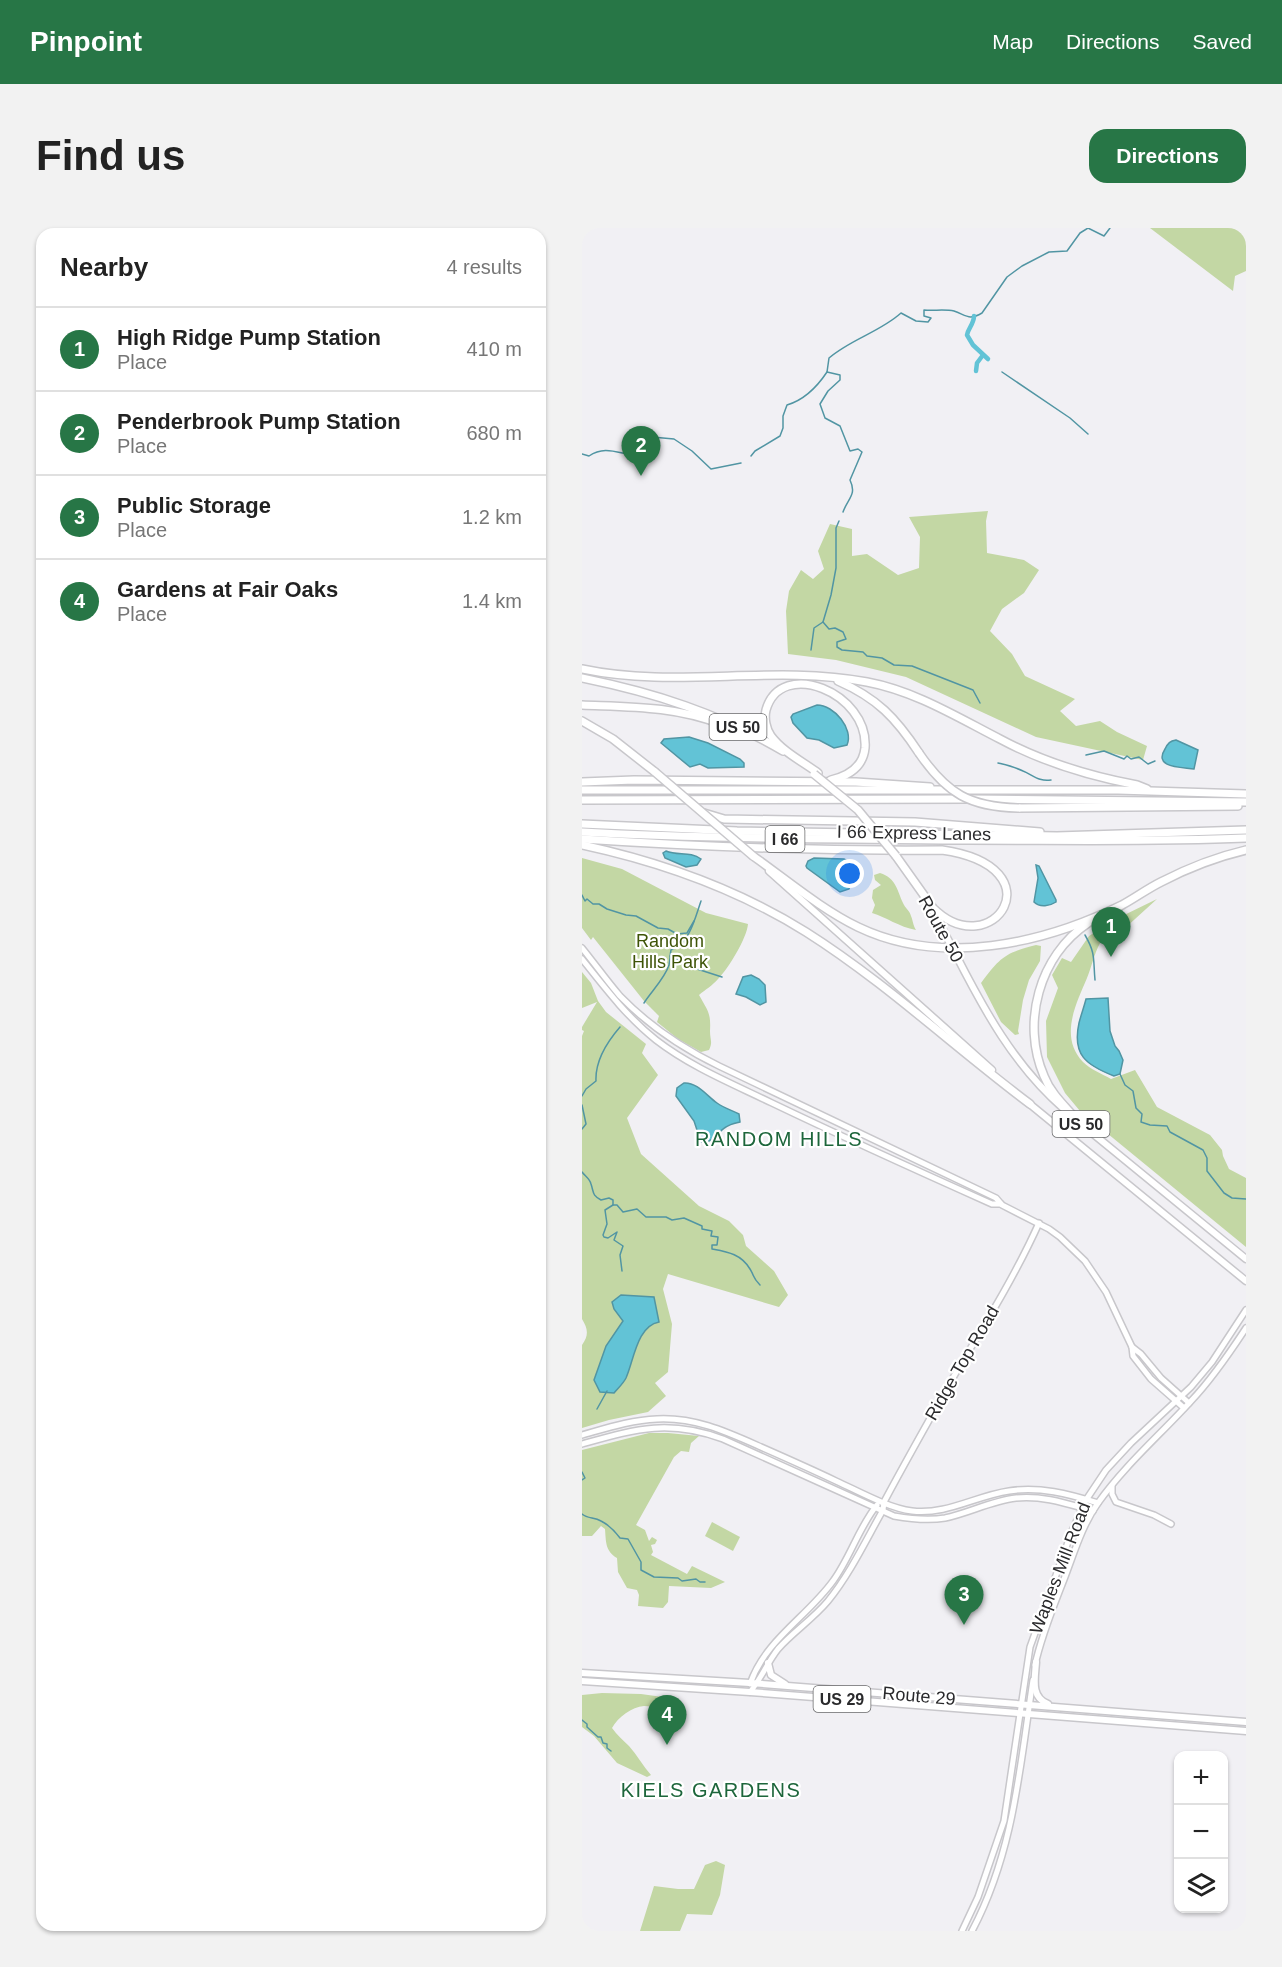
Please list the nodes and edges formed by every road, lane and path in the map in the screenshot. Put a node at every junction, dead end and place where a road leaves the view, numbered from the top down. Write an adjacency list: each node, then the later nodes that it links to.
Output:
1 (582, 669): 2 (highway)
2 (829, 676): 12 (highway); 15 (highway, bridge)
3 (582, 678): 6 (highway, Route 50 / US 50)
4 (582, 705): 6 (highway)
5 (582, 723): 16 (highway, US 50, bridge)
6 (768, 743): 7 (highway, Route 50 / US 50)
7 (816, 773): 9 (highway); 26 (highway, Route 50 / US 50, bridge)
8 (582, 782): 9 (highway)
9 (817, 783): 11 (highway)
10 (582, 790): 11 (highway)
11 (948, 790): 12 (highway)
12 (1152, 792): 13 (highway)
13 (1246, 794)
14 (582, 800): 15 (highway, I 66 Express Lanes)
15 (1246, 803)
16 (695, 807): 20 (highway, bridge); 25 (highway, US 50, bridge)
17 (582, 824): 20 (highway, I 66 Express Lanes)
18 (1246, 830): 20 (highway, I 66 Express Lanes)
19 (582, 832): 21 (highway, I 66)
20 (1057, 836)
21 (1246, 838)
22 (582, 839): 26 (highway)
23 (582, 845): 30 (highway)
24 (1246, 850): 27 (highway)
25 (753, 856): 27 (highway); 30 (main road, US 50)
26 (926, 900): 31 (main road, Route 50 / US 50, bridge)
27 (1123, 904): 31 (highway)
28 (582, 948): 32 (street)
29 (582, 959): 32 (street)
30 (1030, 1104): 35 (main road, US 50)
31 (1077, 1120): 34 (main road, Route 50 / US 50)
32 (1002, 1205): 33 (street)
33 (1039, 1223): 38 (street); 47 (street, Ridge Top Road)
34 (1246, 1259)
35 (1246, 1281)
36 (1246, 1311): 39 (street, Waples Mill Road)
37 (1246, 1328): 41 (street, Waples Mill Road)
38 (1132, 1347): 39 (street); 40 (street)
39 (1181, 1397): 40 (street, Waples Mill Road); 41 (street)
40 (1176, 1402): 42 (street); 46 (street, Waples Mill Road)
41 (1189, 1403): 42 (street, Waples Mill Road)
42 (1184, 1408): 45 (street, Waples Mill Road)
43 (582, 1435): 47 (street)
44 (582, 1444): 49 (street)
45 (1112, 1485): 48 (street, Waples Mill Road); 53 (street)
46 (1086, 1500): 47 (street); 48 (street); 50 (street, Waples Mill Road)
47 (884, 1502): 49 (street); 51 (street, Ridge Top Road)
48 (1098, 1503): 52 (street, Waples Mill Road)
49 (876, 1506): 51 (street); 58 (street)
50 (1082, 1508): 51 (street); 52 (street); 62 (street, Waples Mill Road)
51 (883, 1510): 55 (street, Ridge Top Road)
52 (1093, 1510): 54 (street, Waples Mill Road)
53 (1171, 1524)
54 (1036, 1662): 63 (street, Waples Mill Road); 64 (main road)
55 (768, 1663): 59 (street, Ridge Top Road); 60 (main road)
56 (582, 1673): 58 (main road, Route 29 / US 29)
57 (582, 1681): 61 (main road, Route 29 / US 29)
58 (750, 1683): 59 (main road, Route 29 / US 29); 61 (street)
59 (758, 1683): 60 (main road, Route 29 / US 29); 61 (street, Ridge Top Road)
60 (789, 1686): 62 (main road, Route 29 / US 29)
61 (750, 1692): 65 (main road, Route 29 / US 29)
62 (1021, 1704): 63 (main road, Route 29 / US 29); 65 (street, Waples Mill Road)
63 (1029, 1705): 64 (main road, Route 29 / US 29); 66 (street, Waples Mill Road)
64 (1070, 1708): 67 (main road, Route 29 / US 29)
65 (1020, 1713): 66 (main road, Route 29 / US 29); 69 (street, Waples Mill Road)
66 (1028, 1713): 68 (main road, Route 29 / US 29); 70 (street, Waples Mill Road)
67 (1246, 1722)
68 (1246, 1731)
69 (962, 1931)
70 (972, 1931)

